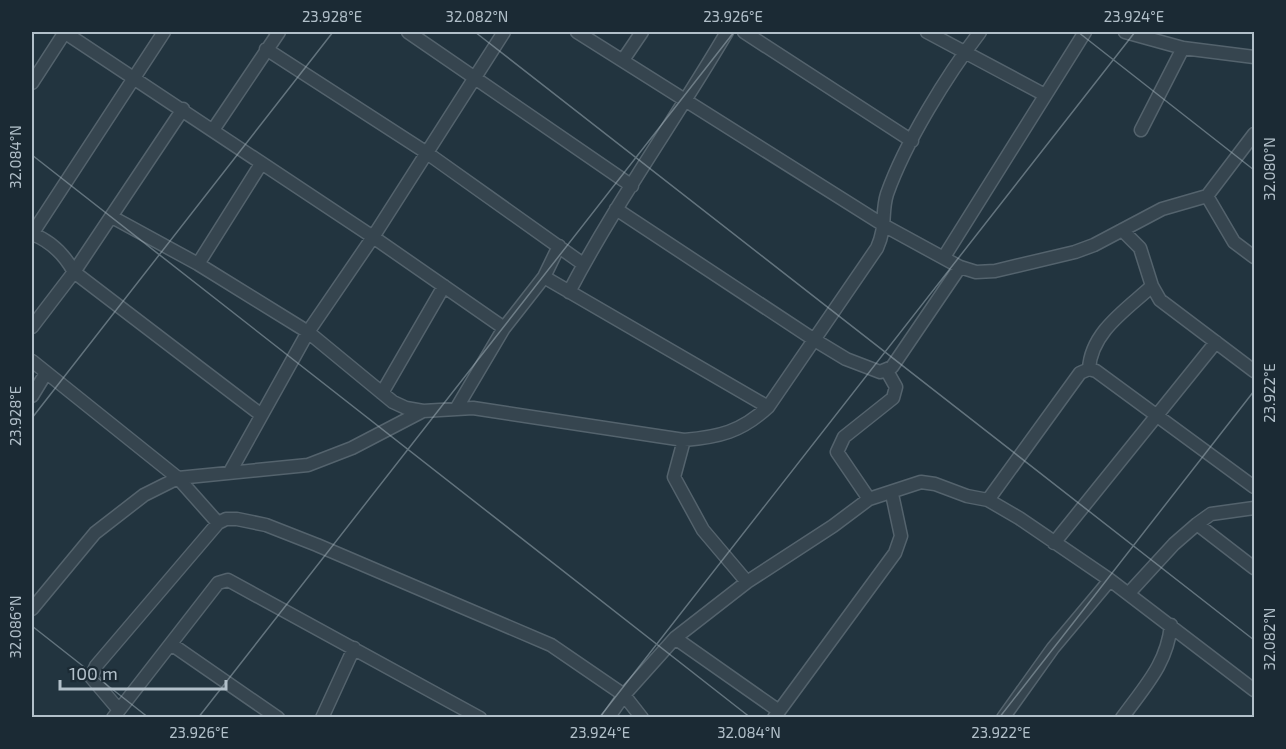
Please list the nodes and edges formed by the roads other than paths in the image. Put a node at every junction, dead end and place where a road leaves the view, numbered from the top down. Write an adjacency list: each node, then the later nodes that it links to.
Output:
1 (64, 32): 19 (street); 21 (street)
2 (164, 32): 19 (street)
3 (279, 32): 15 (street)
4 (408, 32): 20 (street)
5 (504, 32): 20 (street)
6 (577, 32): 18 (street)
7 (642, 32): 18 (street)
8 (727, 32): 23 (street)
9 (744, 32): 28 (street)
10 (927, 32): 16 (street)
11 (980, 32): 16 (street)
12 (1085, 32): 22 (street)
13 (1125, 32): 14 (street)
14 (1183, 48): 17 (street); 26 (street)
15 (267, 49): 25 (street); 30 (street)
16 (964, 52): 22 (street); 28 (street)
17 (1254, 57)
18 (623, 60): 23 (street)
19 (135, 77): 24 (street); 39 (street)
20 (475, 77): 30 (street); 33 (street)
21 (32, 83)
22 (1045, 95): 42 (street)
23 (687, 100): 33 (street); 37 (street)
24 (183, 109): 25 (street); 36 (street)
25 (213, 129): 32 (street)
26 (1141, 130)
27 (1254, 134): 29 (street)
28 (912, 141): 37 (street)
29 (1242, 150): 31 (street); 34 (street)
30 (427, 153): 40 (street); 41 (street)
31 (1254, 156)
32 (261, 164): 40 (street); 44 (street)
33 (632, 186): 35 (street)
34 (1207, 196): 38 (street); 43 (street)
35 (616, 209): 45 (street); 55 (street)
36 (112, 217): 44 (street); 47 (street)
37 (885, 226): 42 (street); 55 (street)
38 (1122, 230): 46 (street); 50 (street)
39 (32, 234): 47 (street)
40 (373, 237): 49 (street); 54 (street)
41 (559, 246): 45 (street); 48 (street)
42 (944, 257): 46 (street)
43 (1254, 257)
44 (198, 264): 54 (street)
45 (583, 264): 51 (street)
46 (960, 267): 59 (street)
47 (74, 273): 52 (street); 67 (street)
48 (544, 277): 51 (street); 53 (street)
49 (444, 286): 53 (street); 62 (street)
50 (1152, 286): 56 (street); 58 (street)
51 (569, 292): 64 (street)
52 (32, 327)
53 (504, 328): 65 (street)
54 (308, 332): 62 (street); 67 (street)
55 (813, 339): 59 (street); 64 (street)
56 (1216, 342): 60 (street); 68 (street)
57 (32, 361): 61 (street)
58 (1089, 369): 68 (street); 75 (street)
59 (887, 371): 74 (street)
60 (1254, 371)
61 (46, 373): 63 (street); 71 (street)
62 (382, 393): 66 (street)
63 (32, 396)
64 (768, 406): 69 (street)
65 (456, 409): 66 (street); 69 (street)
66 (423, 411): 70 (street)
67 (260, 414): 70 (street)
68 (1158, 416): 72 (street); 79 (street)
69 (684, 440): 82 (street)
70 (230, 472): 71 (street)
71 (178, 478): 77 (street); 84 (street)
72 (1254, 487)
73 (892, 494): 74 (street); 75 (street); 92 (street)
74 (869, 499): 82 (street)
75 (988, 500): 79 (street)
76 (1254, 507): 78 (street)
77 (218, 522): 90 (street); 91 (street)
78 (1197, 524): 80 (street); 83 (street)
79 (1054, 543): 81 (street)
80 (1253, 563)
81 (1110, 580): 83 (street); 98 (street)
82 (747, 582): 86 (street)
83 (1129, 593): 85 (street)
84 (32, 609)
85 (1171, 625): 89 (street); 99 (street)
86 (675, 638): 90 (street); 92 (street)
87 (171, 644): 88 (street); 91 (street); 93 (street)
88 (354, 648): 94 (street); 95 (street)
89 (1254, 690)
90 (624, 695): 96 (street); 97 (street)
91 (116, 714)
92 (777, 714)
93 (278, 717)
94 (322, 717)
95 (480, 717)
96 (608, 717)
97 (642, 717)
98 (1003, 717)
99 (1122, 717)

